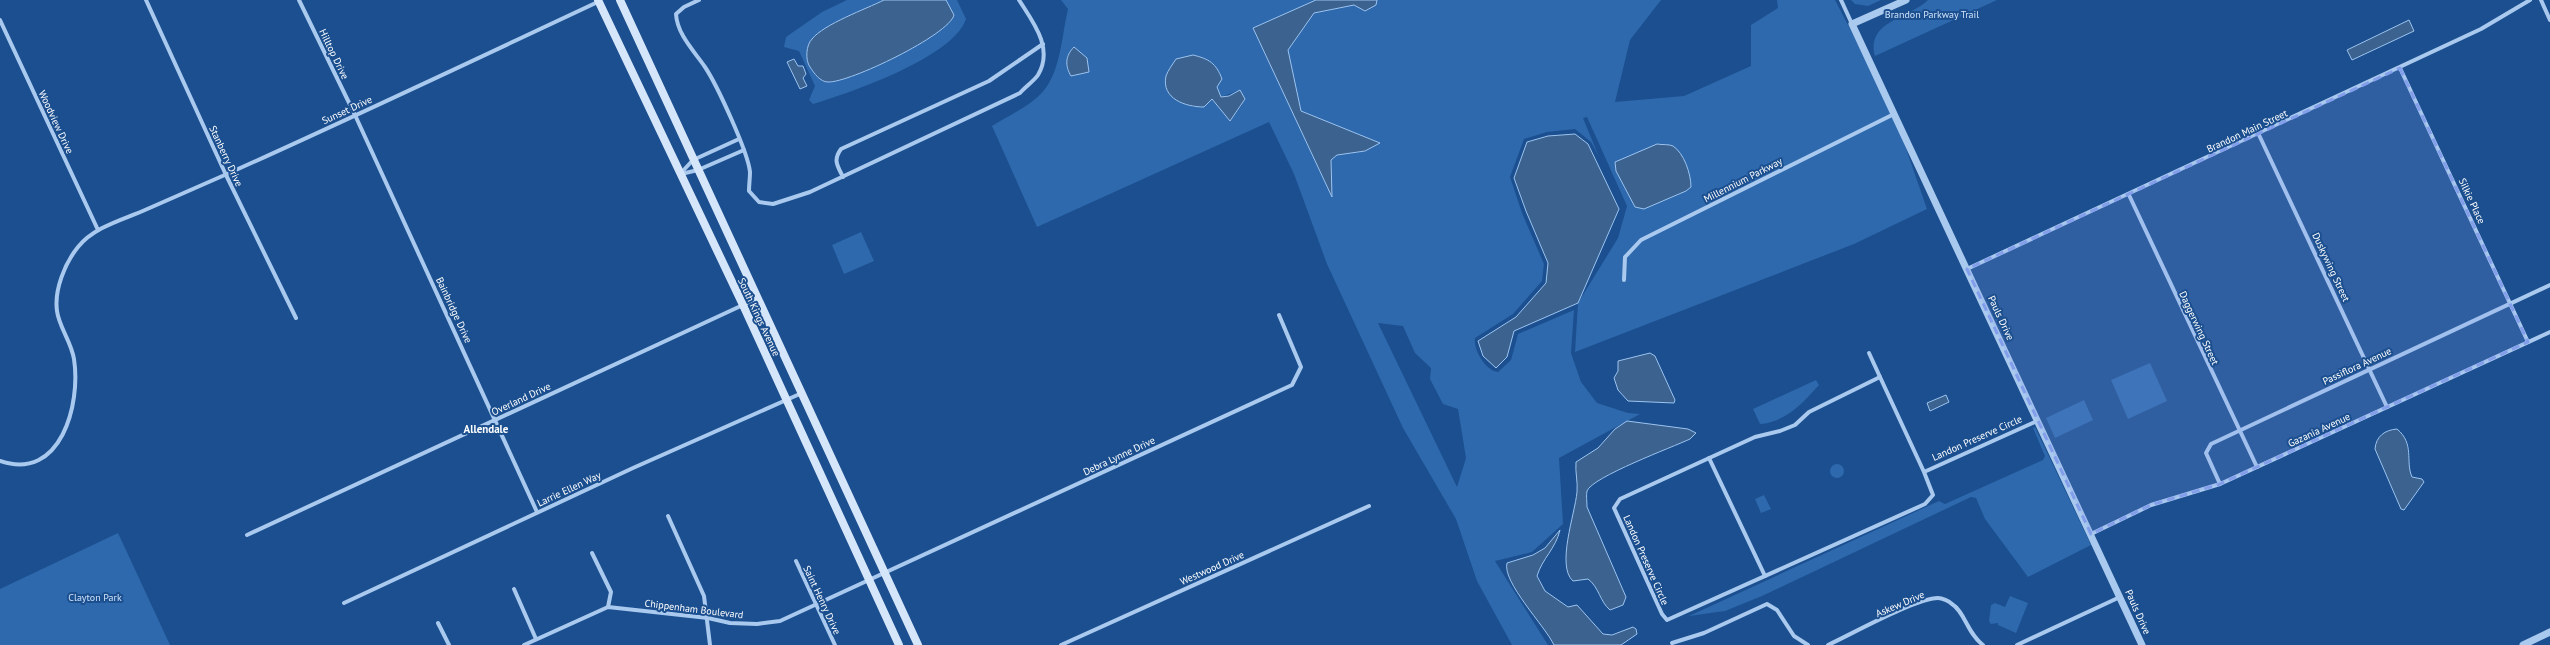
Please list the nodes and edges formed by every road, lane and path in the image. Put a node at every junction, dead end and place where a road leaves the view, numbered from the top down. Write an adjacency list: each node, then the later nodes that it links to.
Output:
1 (146, 0): 24 (street, Stanberry Drive)
2 (299, 0): 17 (street, Hilltop Drive)
3 (620, 0): 21 (main road, South Kings Avenue)
4 (699, 0): 19 (street)
5 (1019, 0): 14 (street)
6 (1841, 0): 13 (street, Pauls Drive)
7 (1906, 0): 13 (street)
8 (2530, 0): 15 (street, Brandon Main Street)
9 (2541, 0): 12 (street)
10 (600, 1): 17 (street, Sunset Drive); 23 (main road, South Kings Avenue)
11 (0, 20): 27 (street, Woodview Drive)
12 (2550, 20)
13 (1852, 24): 16 (street, Pauls Drive)
14 (1043, 44): 25 (street); 25 (street)
15 (2400, 68): 18 (street, Brandon Main Street); 32 (street, Silkie Place)
16 (1894, 114): 28 (street, Pauls Drive); 29 (street, Millennium Parkway)
17 (355, 115): 24 (street, Sunset Drive); 44 (street, Bainbridge Drive)
18 (2259, 134): 26 (street, Brandon Main Street); 39 (street, Duskywing Street)
19 (739, 139): 20 (street); 21 (street)
20 (744, 150): 22 (street); 25 (street)
21 (693, 160): 22 (main road, South Kings Avenue); 23 (street)
22 (698, 170): 23 (street); 31 (main road, South Kings Avenue)
23 (680, 174): 33 (main road, South Kings Avenue)
24 (226, 175): 27 (street, Sunset Drive); 35 (street, Stanberry Drive)
25 (843, 176)
26 (2129, 195): 28 (street, Brandon Main Street); 46 (street, Daggerwing Street)
27 (98, 230): 48 (street, Sunset Drive)
28 (1967, 269): 45 (street, Pauls Drive)
29 (1624, 280)
30 (2550, 285): 32 (street, Passiflora Avenue)
31 (758, 298): 33 (street, Overland Drive); 41 (main road, South Kings Avenue)
32 (2511, 303): 37 (street, Silkie Place); 39 (street, Passiflora Avenue)
33 (743, 305): 42 (main road, South Kings Avenue); 44 (street, Overland Drive)
34 (1279, 315): 59 (street, Debra Lynne Drive)
35 (296, 318)
36 (2550, 332): 37 (street, Gazania Avenue)
37 (2528, 342): 43 (street, Gazania Avenue)
38 (1869, 353): 40 (street, Landon Preserve Circle)
39 (2369, 369): 43 (street, Duskywing Street); 46 (street, Passiflora Avenue)
40 (1880, 377): 47 (street, Landon Preserve Circle); 50 (street, Landon Preserve Circle)
41 (802, 392): 42 (street, Larrie Ellen Way); 59 (main road, South Kings Avenue)
42 (787, 400): 53 (street, Larrie Ellen Way); 61 (main road, South Kings Avenue)
43 (2387, 407): 49 (street, Gazania Avenue)
44 (495, 420): 53 (street, Bainbridge Drive); 56 (street, Overland Drive)
45 (2038, 421): 50 (street, Landon Preserve Circle); 55 (street, Pauls Drive)
46 (2238, 430): 49 (street, Daggerwing Street); 51 (street, Passiflora Avenue)
47 (1709, 458): 60 (street); 60 (street, Landon Preserve Circle)
48 (0, 462)
49 (2257, 467): 51 (street, Gazania Avenue)
50 (1924, 472): 60 (street, Landon Preserve Circle)
51 (2220, 484): 55 (street, Gazania Avenue)
52 (1369, 506): 79 (street, Westwood Drive)
53 (537, 512): 64 (street, Larrie Ellen Way)
54 (668, 516): 67 (street)
55 (2091, 534): 63 (street, Pauls Drive)
56 (247, 535)
57 (592, 552): 66 (street)
58 (796, 561): 65 (street, Saint Henry Drive)
59 (884, 573): 61 (street, Chippenham Boulevard); 78 (main road, South Kings Avenue)
60 (1765, 576)
61 (869, 579): 65 (street, Chippenham Boulevard); 77 (main road, South Kings Avenue)
62 (514, 589): 70 (street)
63 (2120, 597): 83 (street); 84 (street, Pauls Drive)
64 (344, 603)
65 (815, 604): 67 (street, Chippenham Boulevard); 76 (street, Saint Henry Drive)
66 (608, 607): 67 (street, Chippenham Boulevard); 70 (street)
67 (708, 618): 75 (street)
68 (438, 623): 73 (street)
69 (2550, 632): 71 (street)
70 (536, 639): 74 (street)
71 (2536, 642): 85 (street)
72 (1672, 643): 80 (street)
73 (449, 645)
74 (524, 645)
75 (710, 645)
76 (835, 645)
77 (899, 645)
78 (918, 645)
79 (1061, 645)
80 (1808, 645)
81 (1828, 645): 82 (street, Askew Drive)
82 (1983, 645)
83 (2017, 645)
84 (2142, 645)
85 (2523, 645)

